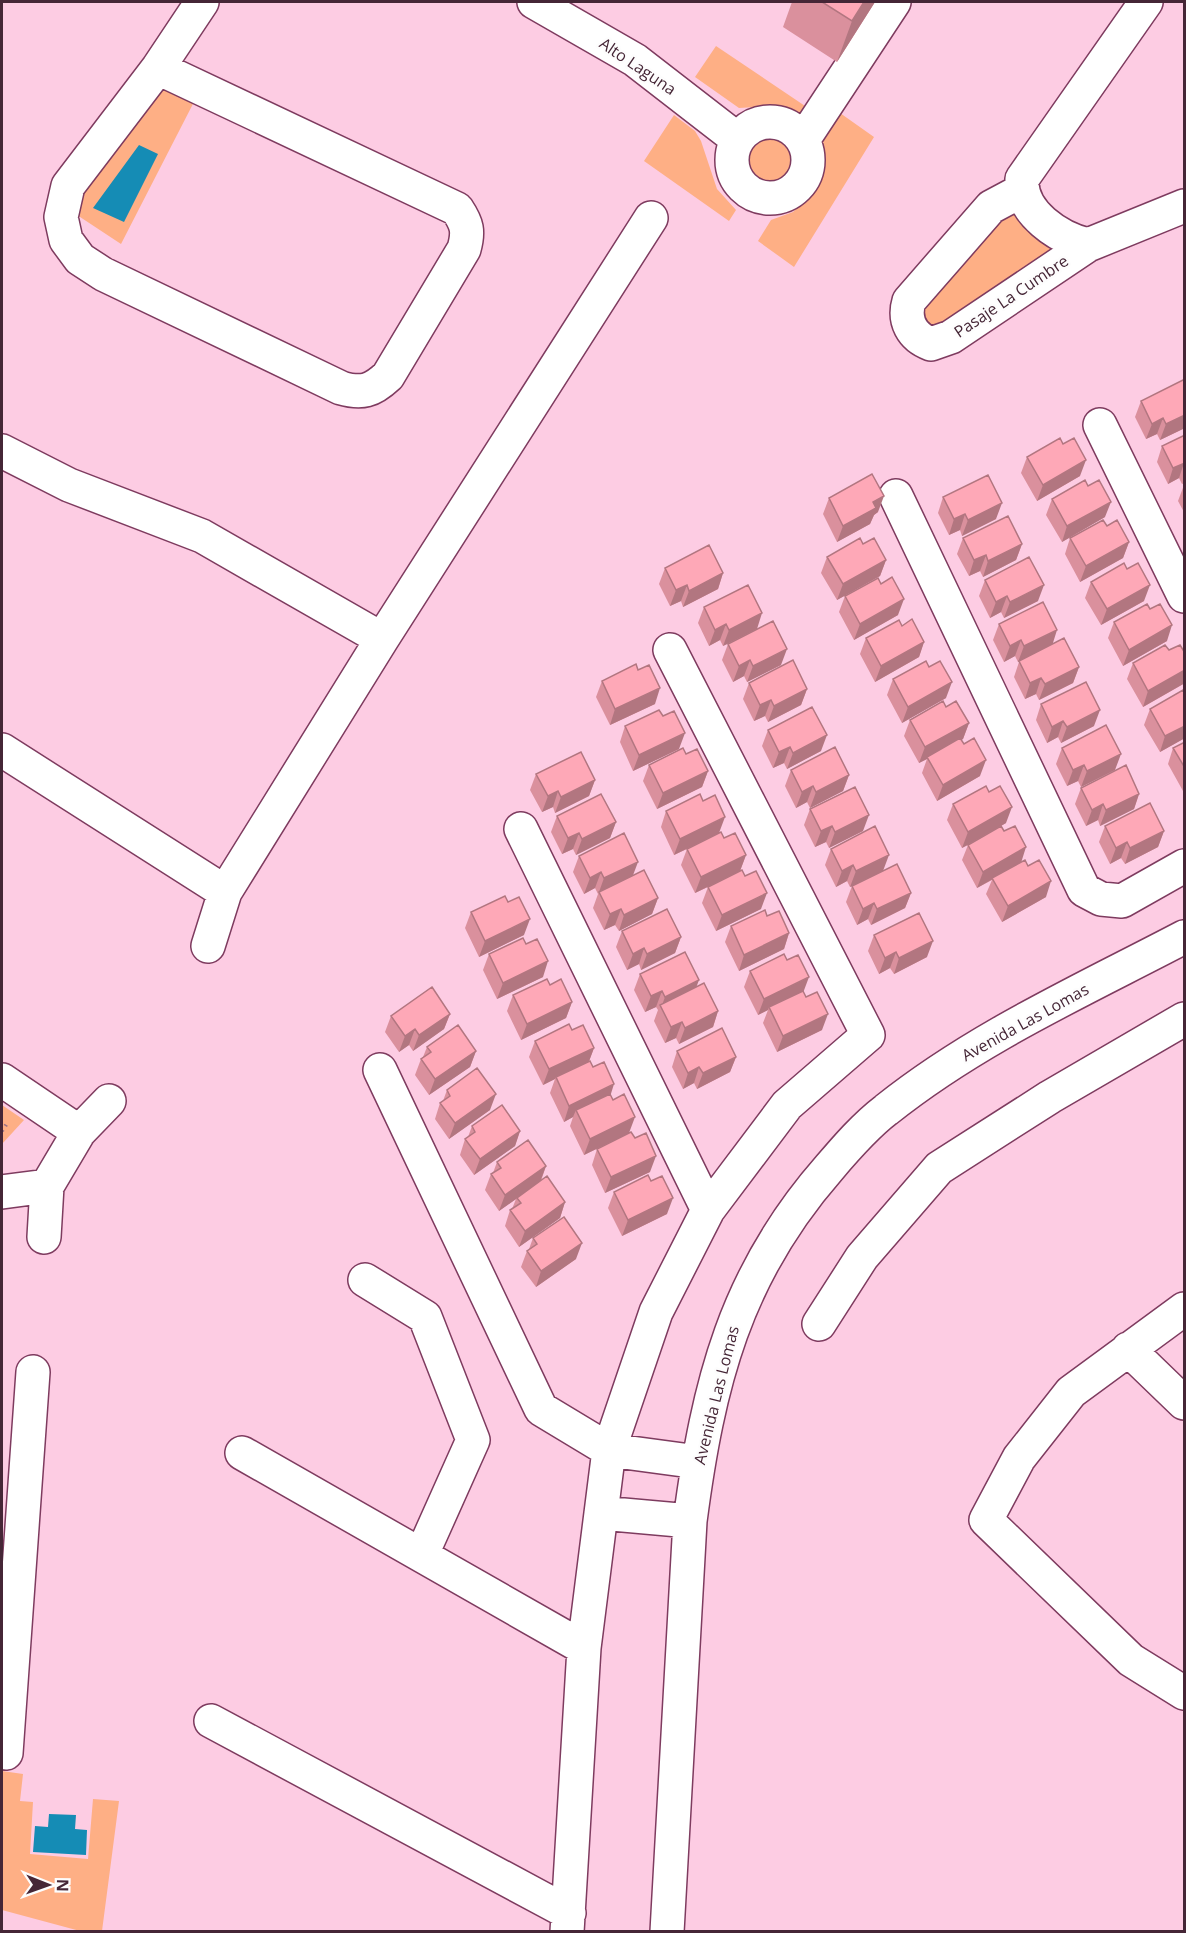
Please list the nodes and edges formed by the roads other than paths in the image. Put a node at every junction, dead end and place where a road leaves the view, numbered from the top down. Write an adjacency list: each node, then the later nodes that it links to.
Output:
1 (202, 2): 5 (street)
2 (534, 2): 6 (street, Alto Laguna)
3 (894, 2): 7 (street)
4 (1146, 2): 8 (street)
5 (158, 68): 5 (street)
6 (737, 139): 7 (street); 7 (street)
7 (803, 140)
8 (1021, 191): 11 (street, Pasaje La Cumbre); 11 (street, Pasaje La Cumbre)
9 (1185, 206): 11 (street, Pasaje La Cumbre)
10 (651, 218): 16 (street)
11 (1088, 245)
12 (1100, 425): 15 (street)
13 (2, 451): 16 (street)
14 (896, 495): 20 (street)
15 (1185, 596)
16 (382, 639): 21 (street)
17 (670, 650): 31 (street)
18 (2, 750): 21 (street)
19 (521, 829): 31 (street)
20 (1185, 866)
21 (225, 892): 23 (street)
22 (1185, 937): 42 (street, Avenida Las Lomas)
23 (208, 946)
24 (1185, 1019): 35 (street)
25 (380, 1070): 40 (street)
26 (2, 1080): 28 (street)
27 (109, 1101): 28 (street)
28 (79, 1132): 29 (street)
29 (47, 1186): 30 (street); 32 (street)
30 (2, 1192)
31 (708, 1210): 40 (street)
32 (44, 1237)
33 (365, 1280): 45 (street)
34 (1185, 1309): 36 (street)
35 (819, 1324)
36 (1128, 1349): 38 (street); 47 (street)
37 (33, 1372): 39 (street)
38 (1185, 1403)
39 (15, 1437): 49 (street)
40 (609, 1450): 42 (street); 43 (street)
41 (242, 1453): 45 (street)
42 (698, 1462): 44 (street, Avenida Las Lomas)
43 (601, 1513): 44 (street); 46 (street)
44 (690, 1521): 51 (street, Avenida Las Lomas)
45 (422, 1554): 46 (street)
46 (584, 1648): 50 (street)
47 (1185, 1693)
48 (212, 1720): 50 (street)
49 (2, 1752)
50 (568, 1922)
51 (667, 1932)

